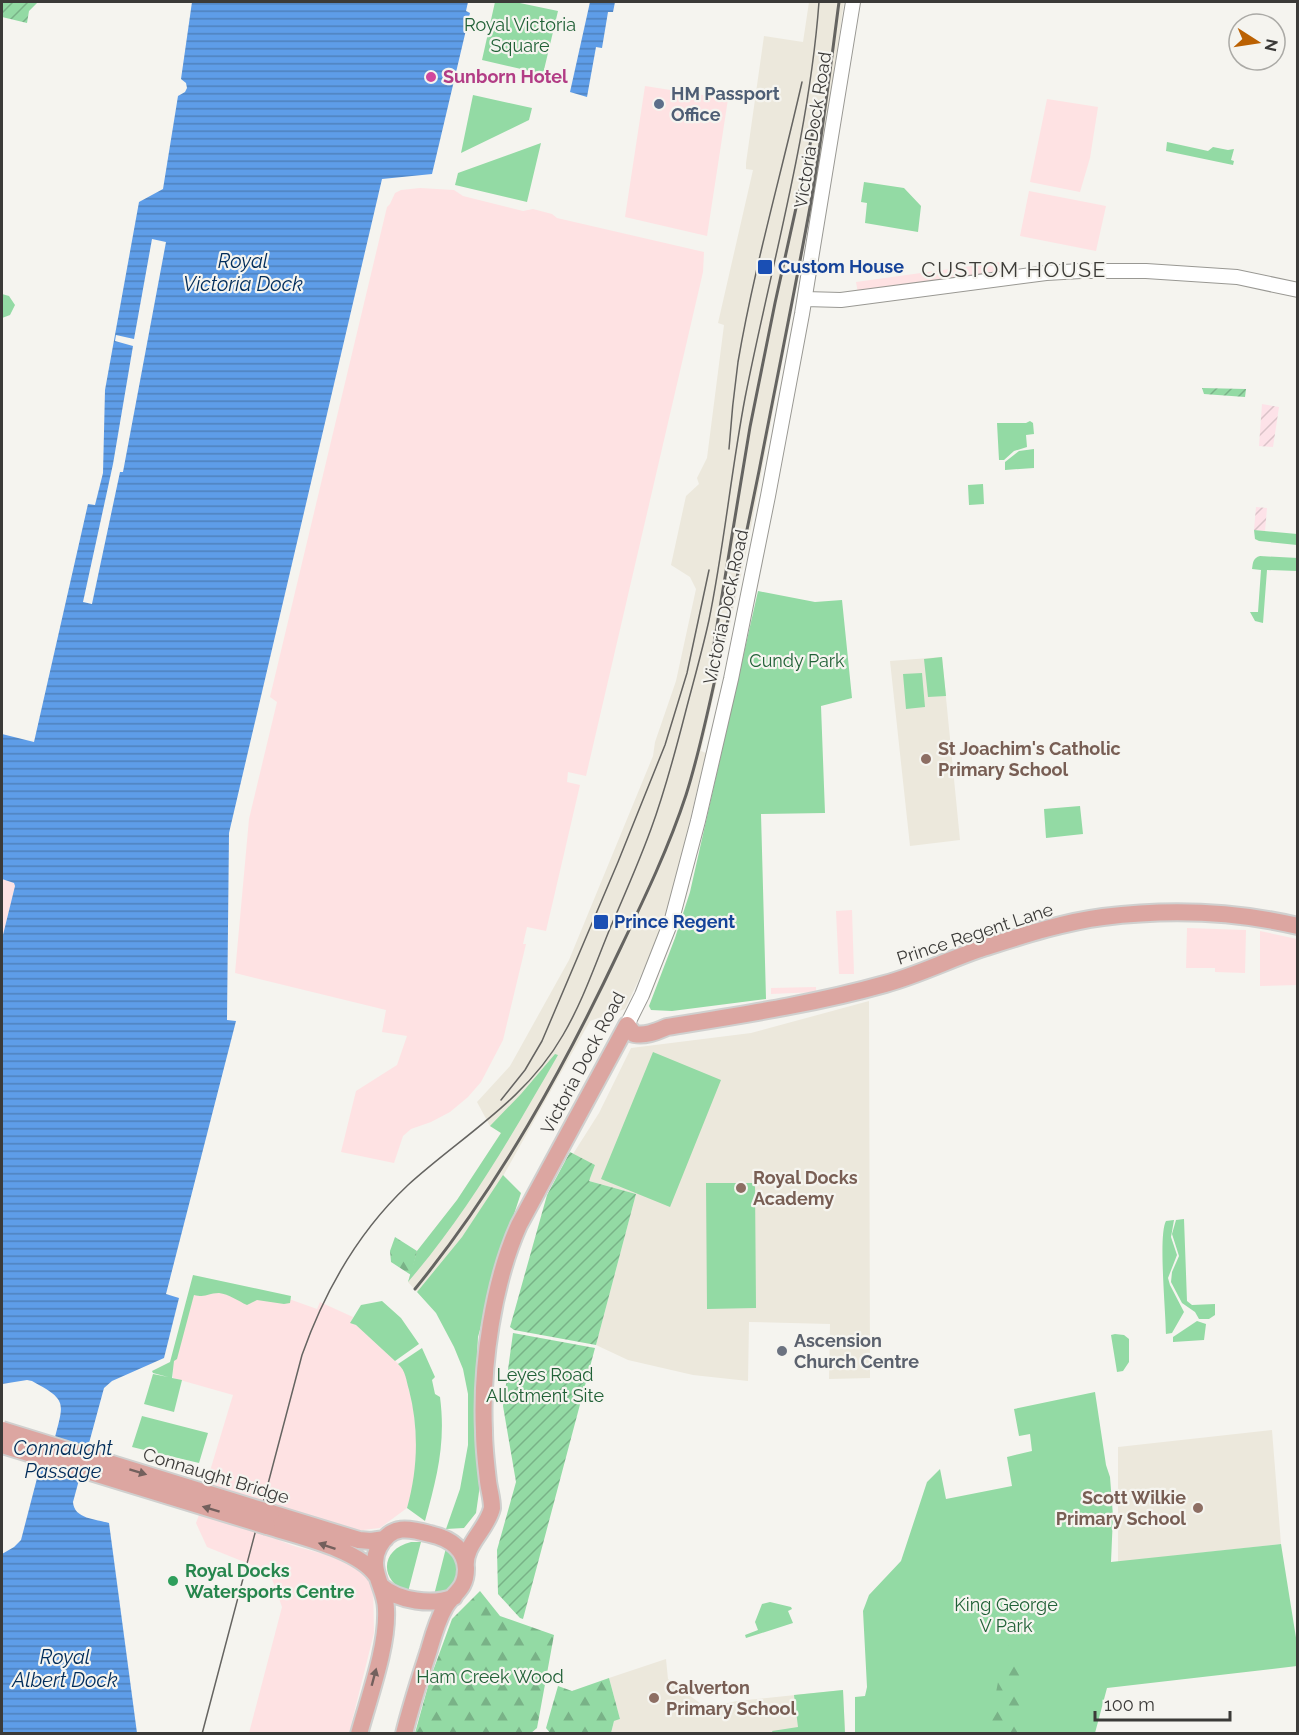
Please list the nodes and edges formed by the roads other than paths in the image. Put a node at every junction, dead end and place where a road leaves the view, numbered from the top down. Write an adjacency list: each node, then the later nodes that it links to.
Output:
1 (853, 2): 3 (street, Victoria Dock Road)
2 (1298, 290): 3 (street)
3 (805, 299): 5 (street, Victoria Dock Road)
4 (1298, 926): 5 (main road, Prince Regent Lane)
5 (627, 1025): 8 (main road, Victoria Dock Road)
6 (2, 1430): 9 (main road, Connaught Bridge, one-way to 9, bridge)
7 (2, 1445): 9 (main road, Connaught Bridge, one-way to 7, bridge)
8 (488, 1483): 10 (main road); 12 (main road)
9 (269, 1520): 11 (main road, Connaught Bridge); 13 (main road, Connaught Bridge, one-way to 9)
10 (447, 1538): 11 (main road); 12 (main road)
11 (385, 1539): 13 (main road)
12 (466, 1568): 14 (main road)
13 (383, 1585): 14 (main road); 15 (main road, one-way to 13)
14 (454, 1597): 16 (main road)
15 (359, 1734)
16 (404, 1734)

